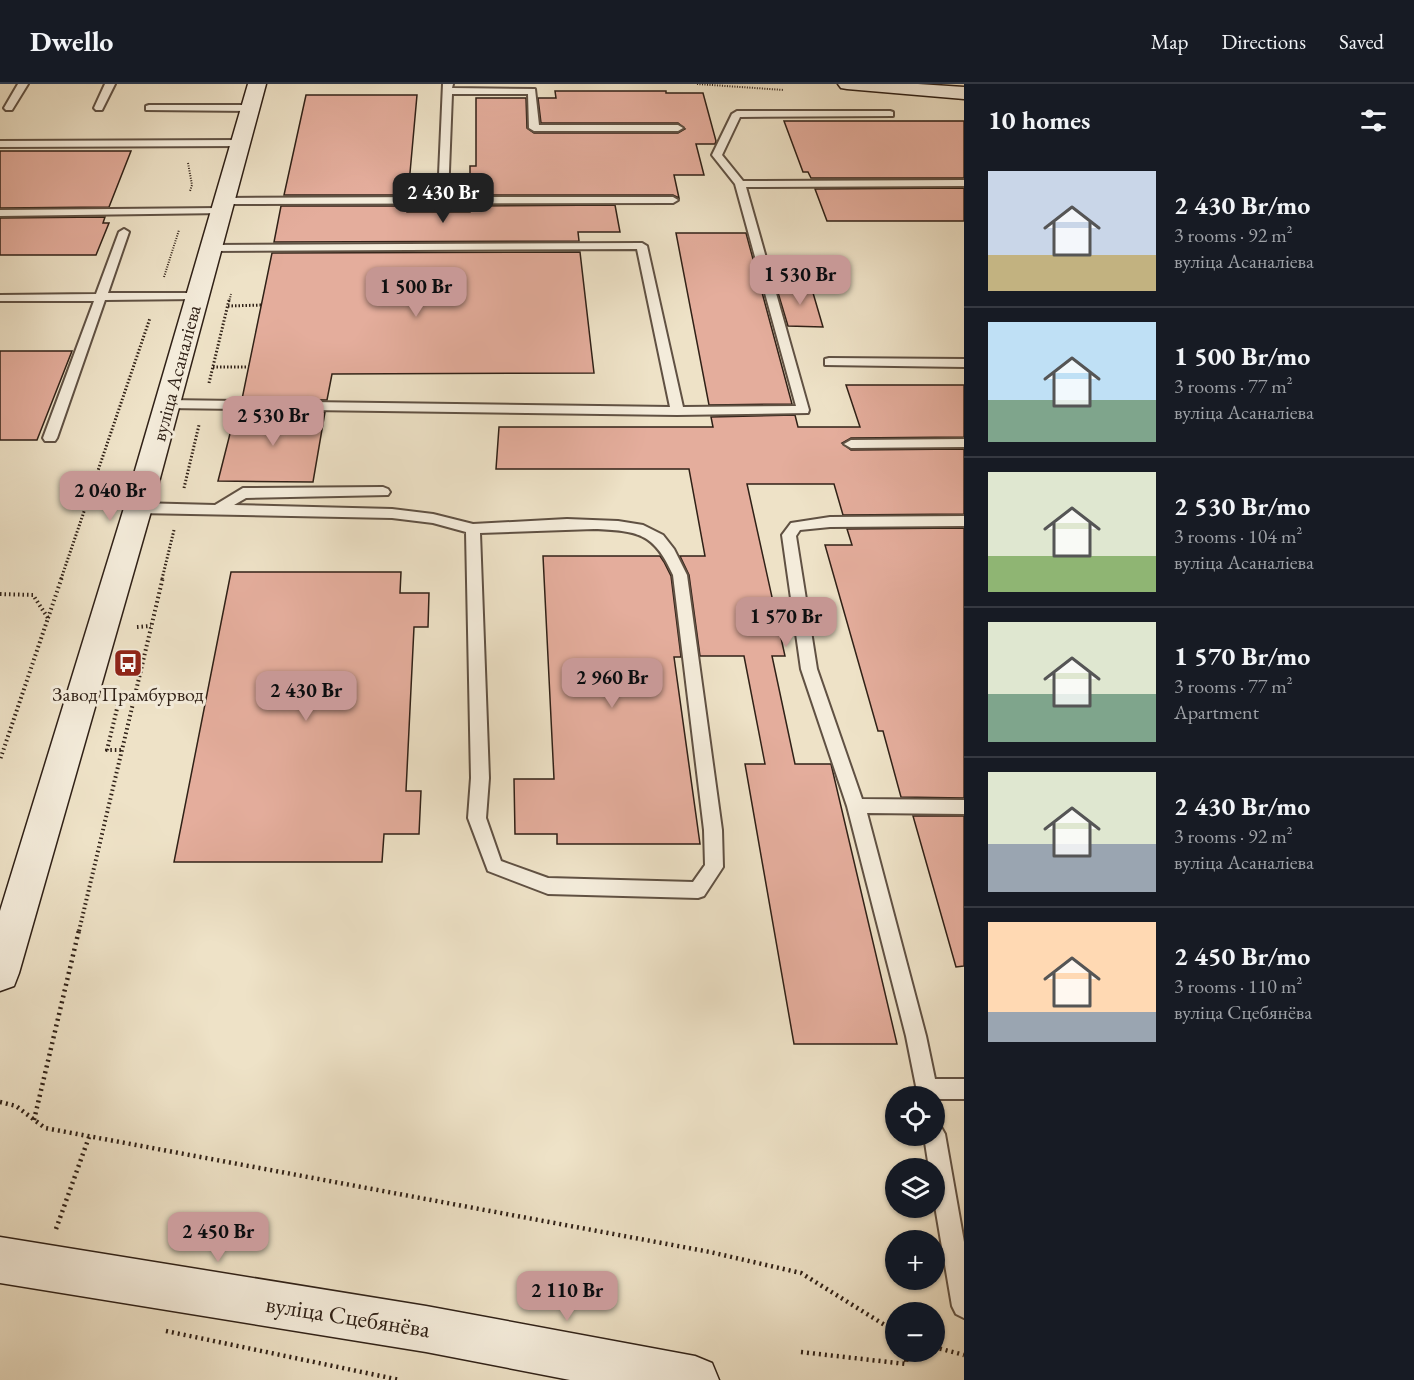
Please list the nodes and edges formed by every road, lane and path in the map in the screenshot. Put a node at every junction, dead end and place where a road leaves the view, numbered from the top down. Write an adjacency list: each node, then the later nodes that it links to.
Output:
1 (23, 84): 7 (lane)
2 (110, 84): 8 (lane)
3 (847, 84): 5 (street)
4 (447, 88): 11 (lane); 18 (lane)
5 (964, 93)
6 (254, 96): 9 (lane); 13 (street, вуліца Асаналіева)
7 (9, 108)
8 (99, 108)
9 (149, 108)
10 (890, 114): 16 (lane)
11 (678, 128)
12 (184, 143): 13 (lane); 14 (lane); 20 (path)
13 (241, 143): 19 (street, вуліца Асаналіева)
14 (0, 144)
15 (964, 183): 16 (lane)
16 (740, 184): 37 (lane)
17 (673, 200): 18 (lane)
18 (443, 201): 19 (lane)
19 (223, 206): 20 (lane); 23 (street, вуліца Асаналіева)
20 (185, 211): 21 (lane); 25 (path)
21 (0, 213)
22 (124, 232): 27 (lane)
23 (211, 248): 24 (lane); 26 (street, вуліца Асаналіева)
24 (243, 248): 30 (path); 37 (lane)
25 (157, 296): 26 (lane); 27 (lane); 48 (path)
26 (197, 296): 35 (street, вуліца Асаналіева)
27 (101, 297): 28 (lane); 38 (lane)
28 (0, 298)
29 (262, 305): 30 (path)
30 (228, 306): 33 (path)
31 (829, 362): 32 (lane)
32 (964, 363)
33 (213, 367): 34 (path); 36 (path)
34 (249, 367)
35 (167, 405): 36 (lane); 42 (street, вуліца Асаналіева)
36 (204, 405): 37 (lane); 43 (path)
37 (677, 411)
38 (50, 438)
39 (964, 443): 40 (lane)
40 (851, 444)
41 (383, 492): 44 (lane)
42 (138, 508): 43 (lane); 56 (street, вуліца Асаналіева)
43 (179, 509): 44 (lane); 50 (path)
44 (218, 509): 46 (lane)
45 (964, 521): 54 (lane)
46 (473, 529): 46 (lane)
47 (0, 594): 48 (path)
48 (48, 618): 53 (path)
49 (137, 626): 50 (path)
50 (151, 626): 52 (path)
51 (107, 750): 52 (path)
52 (121, 750): 61 (path)
53 (0, 760)
54 (856, 806): 55 (lane); 57 (lane)
55 (964, 807)
56 (0, 971)
57 (927, 1086)
58 (964, 1089): 59 (lane)
59 (945, 1091)
60 (0, 1102): 61 (path)
61 (34, 1120): 65 (path)
62 (936, 1146): 64 (lane)
63 (0, 1260): 72 (street, вуліца Сцебянёва)
64 (964, 1306)
65 (885, 1325)
66 (945, 1350): 68 (path)
67 (801, 1352): 69 (path)
68 (964, 1355)
69 (885, 1362)
70 (888, 1362): 71 (path)
71 (906, 1362)
72 (674, 1378)

